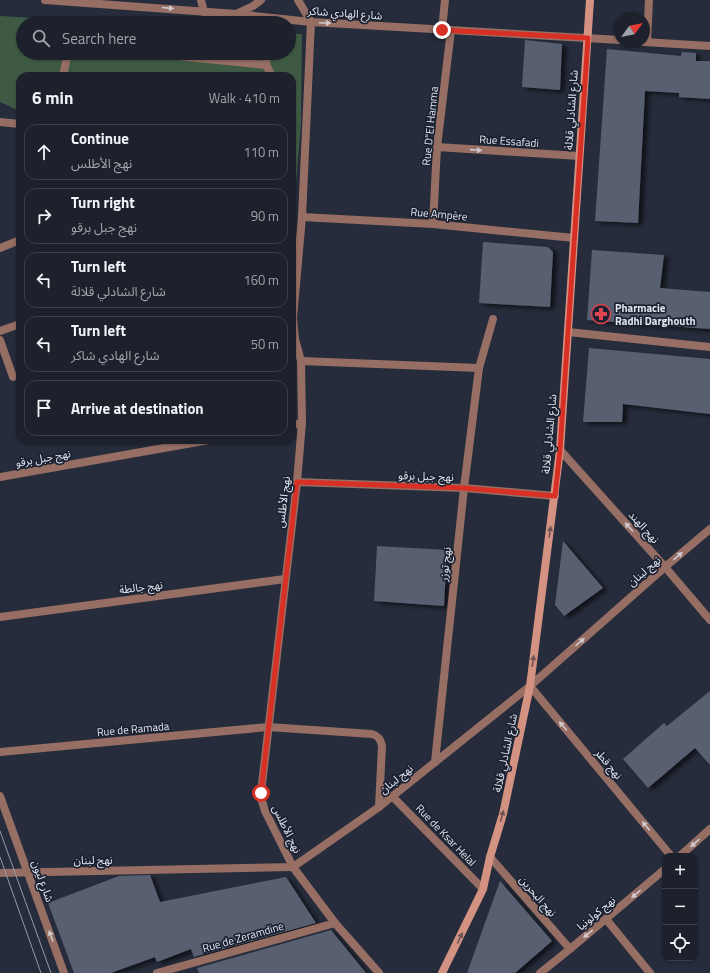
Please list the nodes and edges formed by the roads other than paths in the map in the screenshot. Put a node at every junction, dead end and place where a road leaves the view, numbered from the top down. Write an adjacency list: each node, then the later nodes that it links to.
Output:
1 (45, 0): 8 (street, شارع الهادي شاكر)
2 (201, 0): 9 (street)
3 (261, 0): 11 (street)
4 (298, 0): 14 (street)
5 (445, 0): 15 (street)
6 (590, 0): 17 (main road, شارع الشادلي قلالة)
7 (649, 0): 10 (street)
8 (125, 2): 9 (street, شارع الهادي شاكر, one-way to 9)
9 (204, 12): 11 (street, شارع الهادي شاكر)
10 (648, 12)
11 (236, 14): 12 (street, شارع الهادي شاكر)
12 (247, 16)
13 (296, 21): 14 (street, شارع الهادي شاكر)
14 (311, 22): 15 (street, شارع الهادي شاكر, one-way to 15); 31 (street, نهج الأطلس)
15 (442, 30): 16 (street, شارع الهادي شاكر)
16 (451, 30): 17 (street, شارع الهادي شاكر); 29 (street, Rue D"El Hamma)
17 (588, 38): 18 (street, شارع الهادي شاكر); 30 (main road, شارع الشادلي قلالة)
18 (614, 40)
19 (650, 42): 20 (street)
20 (710, 46)
21 (66, 60): 25 (street)
22 (212, 60): 24 (street)
23 (266, 60): 24 (street)
24 (266, 66): 26 (street)
25 (64, 72)
26 (270, 72)
27 (0, 122): 28 (street)
28 (16, 124)
29 (437, 147): 30 (street, Rue Essafadi, one-way to 30); 32 (street, Rue D"El Hamma)
30 (579, 156): 33 (main road, شارع الشادلي قلالة)
31 (302, 217): 32 (street, Rue Ampère); 36 (street, نهج الأطلس)
32 (433, 224): 33 (street, Rue Ampère)
33 (574, 238): 40 (main road, شارع الشادلي قلالة)
34 (16, 242): 35 (street)
35 (0, 248)
36 (296, 284)
37 (493, 319): 45 (street, نهج توزر)
38 (16, 325): 39 (street)
39 (0, 331)
40 (568, 332): 43 (street); 50 (main road, شارع الشادلي قلالة)
41 (0, 340): 46 (street)
42 (296, 345): 44 (street, نهج الأطلس)
43 (710, 347)
44 (302, 362): 45 (street); 47 (street, نهج الأطلس)
45 (479, 368): 53 (street, نهج توزر)
46 (13, 377)
47 (302, 423): 48 (street); 52 (street, نهج الأطلس)
48 (296, 424)
49 (186, 444): 51 (street, نهج جبل برقو)
50 (560, 450): 54 (main road, شارع الشادلي قلالة); 56 (street, نهج الهند, one-way to 50)
51 (0, 477)
52 (297, 482): 53 (street, نهج جبل برقو); 57 (street, نهج الأطلس)
53 (464, 488): 54 (street, نهج جبل برقو); 63 (street, نهج توزر)
54 (555, 496): 60 (main road, شارع الشادلي قلالة, one-way to 54)
55 (710, 529): 56 (street, نهج لبنان, one-way to 55)
56 (665, 567): 59 (street, نهج الهند); 60 (street, نهج لبنان, one-way to 56)
57 (285, 579): 58 (street, نهج جالطة); 61 (street, نهج الأطلس)
58 (0, 617)
59 (710, 620)
60 (530, 686): 63 (street, نهج لبنان); 68 (street, نهج قطر, one-way to 60); 70 (main road, شارع الشادلي قلالة, one-way to 60)
61 (268, 728): 62 (street, Rue de Ramada); 66 (street, Rue de Ramada); 71 (street, نهج الأطلس)
62 (0, 752)
63 (435, 762): 65 (street, نهج لبنان)
64 (0, 796): 72 (street, شارع ليون)
65 (392, 796): 66 (street, نهج لبنان); 75 (street, Rue de Ksar Helal)
66 (379, 807): 71 (street, نهج لبنان)
67 (710, 829): 69 (street, one-way to 69)
68 (669, 853)
69 (683, 853)
70 (490, 857): 75 (main road, شارع الشادلي قلالة); 78 (street, نهج البحرين)
71 (293, 867): 72 (street, نهج لبنان); 77 (street, نهج الأطلس)
72 (28, 872): 74 (street, نهج لبنان); 79 (street, شارع ليون, one-way to 72)
73 (662, 872): 76 (street, نهج كولونيا, one-way to 76)
74 (0, 873)
75 (483, 889): 82 (main road, شارع الشادلي قلالة, one-way to 75)
76 (606, 919): 78 (street, نهج كولونيا, one-way to 78); 84 (street)
77 (335, 923): 80 (street, Rue de Zeramdine); 81 (street, نهج الأطلس)
78 (570, 949): 83 (street, نهج كولونيا)
79 (64, 973)
80 (157, 973)
81 (379, 973)
82 (442, 973)
83 (540, 973)
84 (650, 973)

